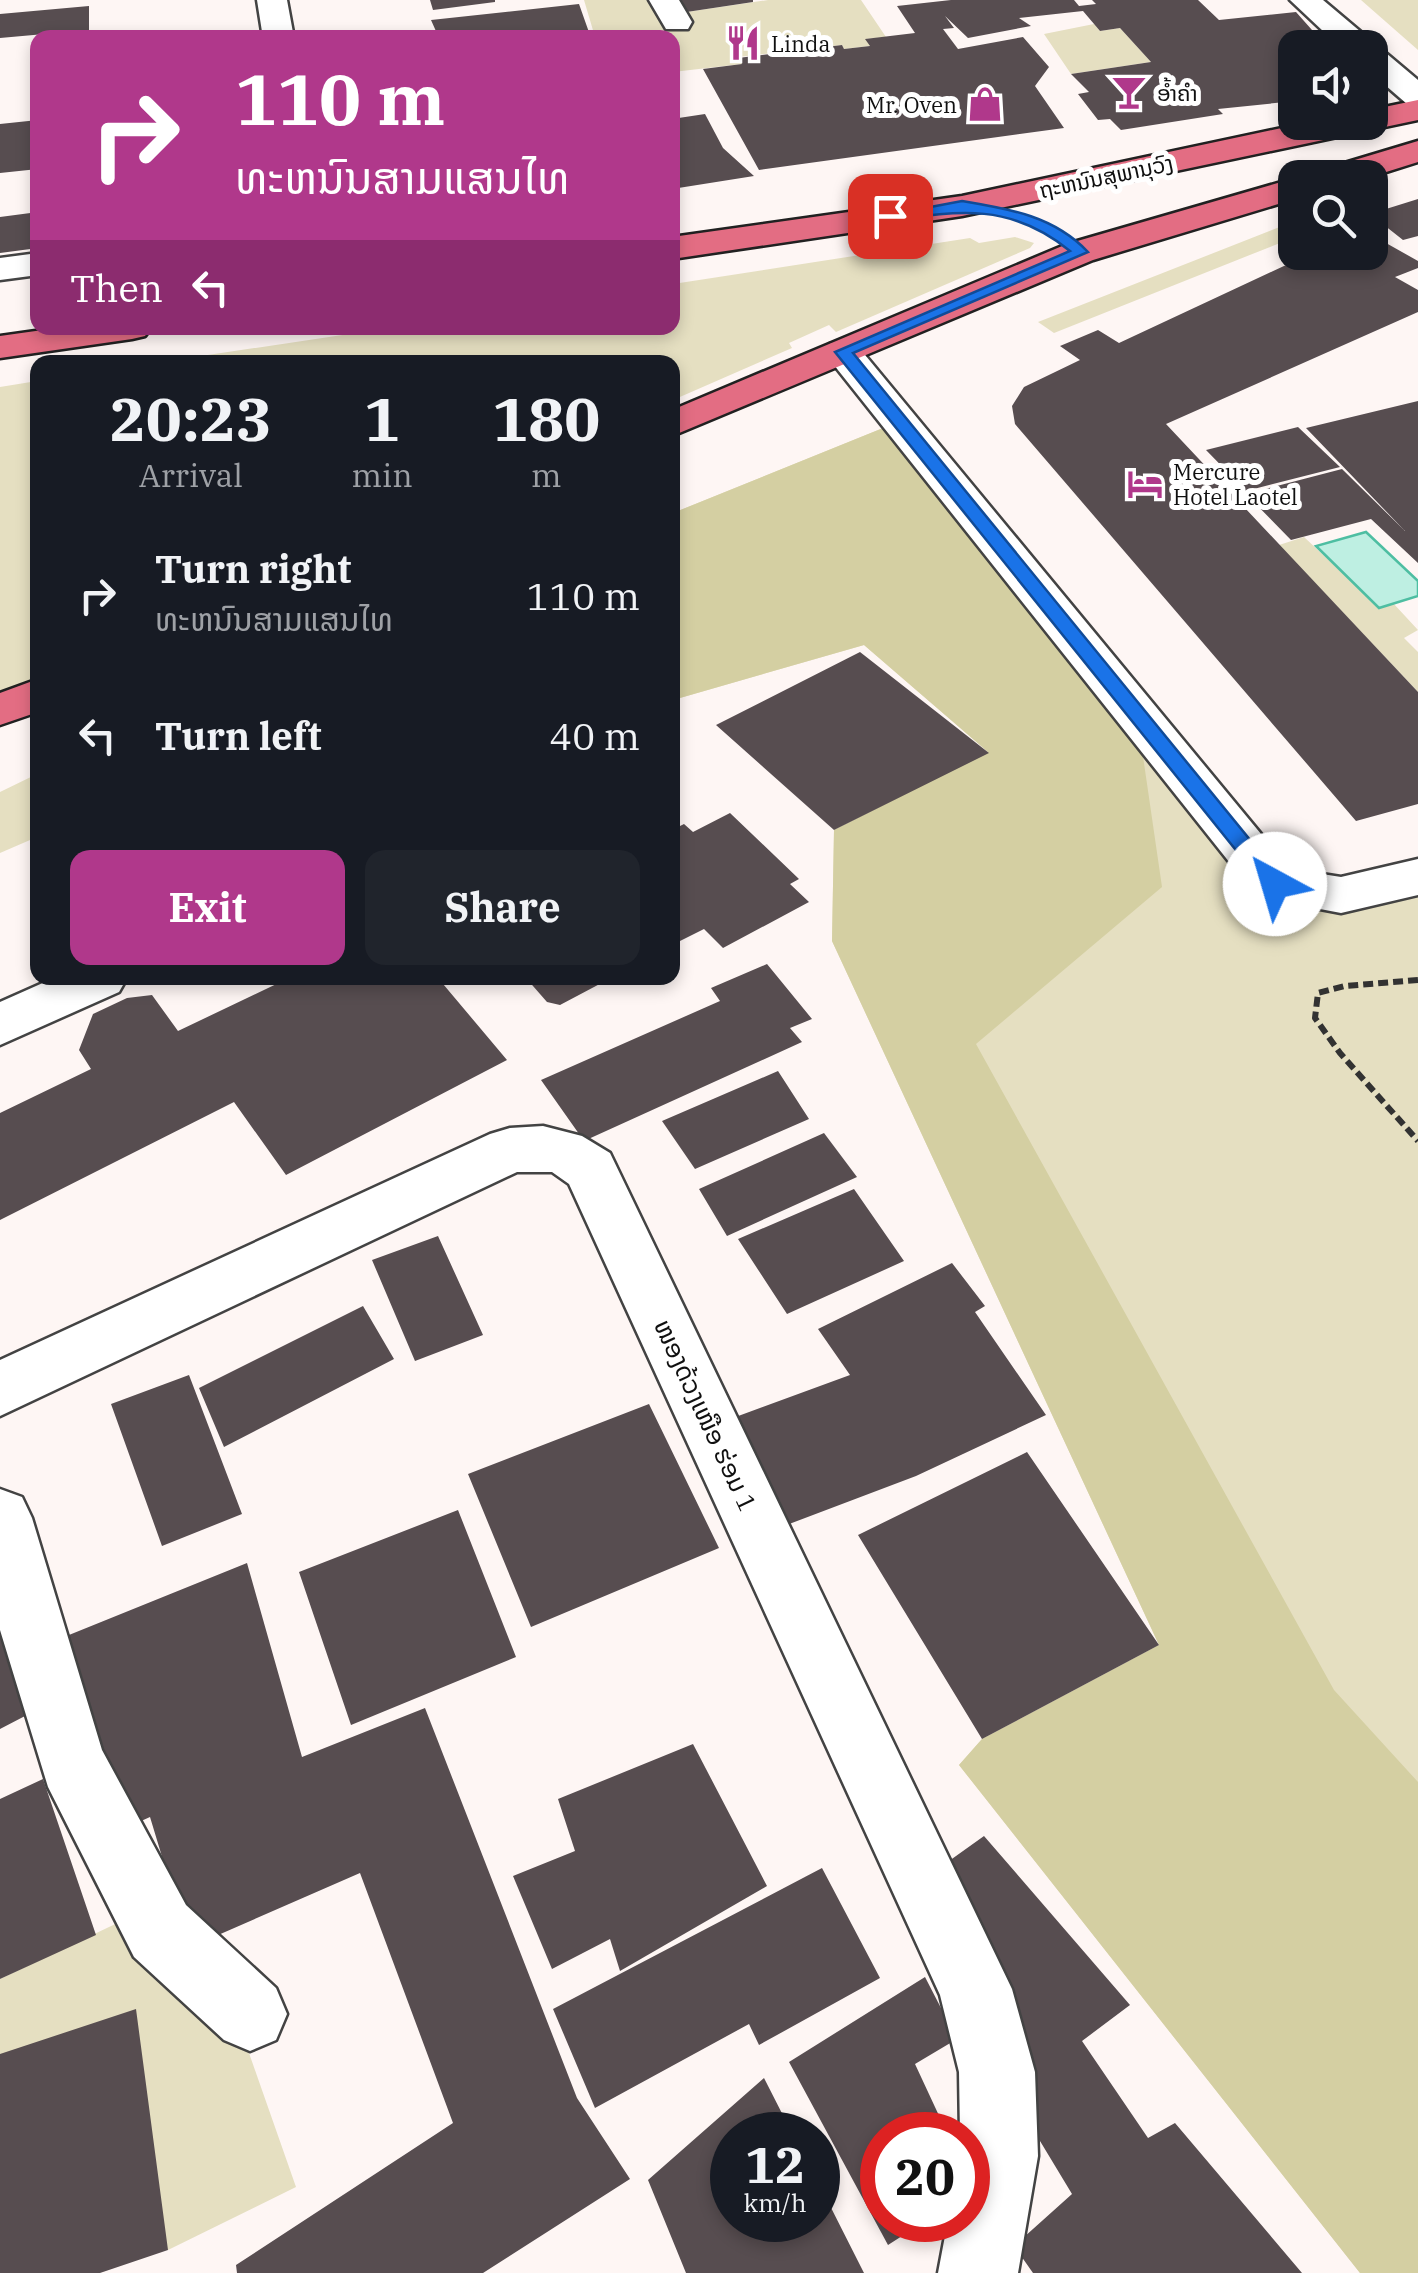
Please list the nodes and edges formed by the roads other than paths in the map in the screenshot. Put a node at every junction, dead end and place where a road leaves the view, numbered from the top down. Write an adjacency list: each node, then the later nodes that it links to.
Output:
1 (272, 0): 3 (street)
2 (1305, 0): 4 (street)
3 (278, 30)
4 (1339, 30)
5 (1388, 71): 6 (street)
6 (1418, 97)
7 (1418, 110): 8 (highway)
8 (1388, 116)
9 (1278, 139): 13 (highway, ຖະຫນົນສຸພານຸວົງ)
10 (1418, 151): 11 (highway)
11 (1388, 160)
12 (1278, 193): 15 (highway)
13 (962, 206): 14 (highway, ຖະຫນົນສຸພານຸວົງ); 15 (highway)
14 (680, 247)
15 (1080, 252): 20 (highway)
16 (30, 265): 17 (street)
17 (0, 270)
18 (83, 335): 19 (highway)
19 (0, 347)
20 (843, 352): 21 (highway); 24 (street)
21 (680, 421)
22 (30, 697): 23 (highway)
23 (0, 710)
24 (1418, 878)
25 (86, 985): 26 (street)
26 (0, 1026)
27 (0, 1389): 30 (street, ໜອງດ້ວງເໜືອ ຮ່ອມ 1)
28 (0, 1518): 29 (street)
29 (250, 2014)
30 (978, 2273)

